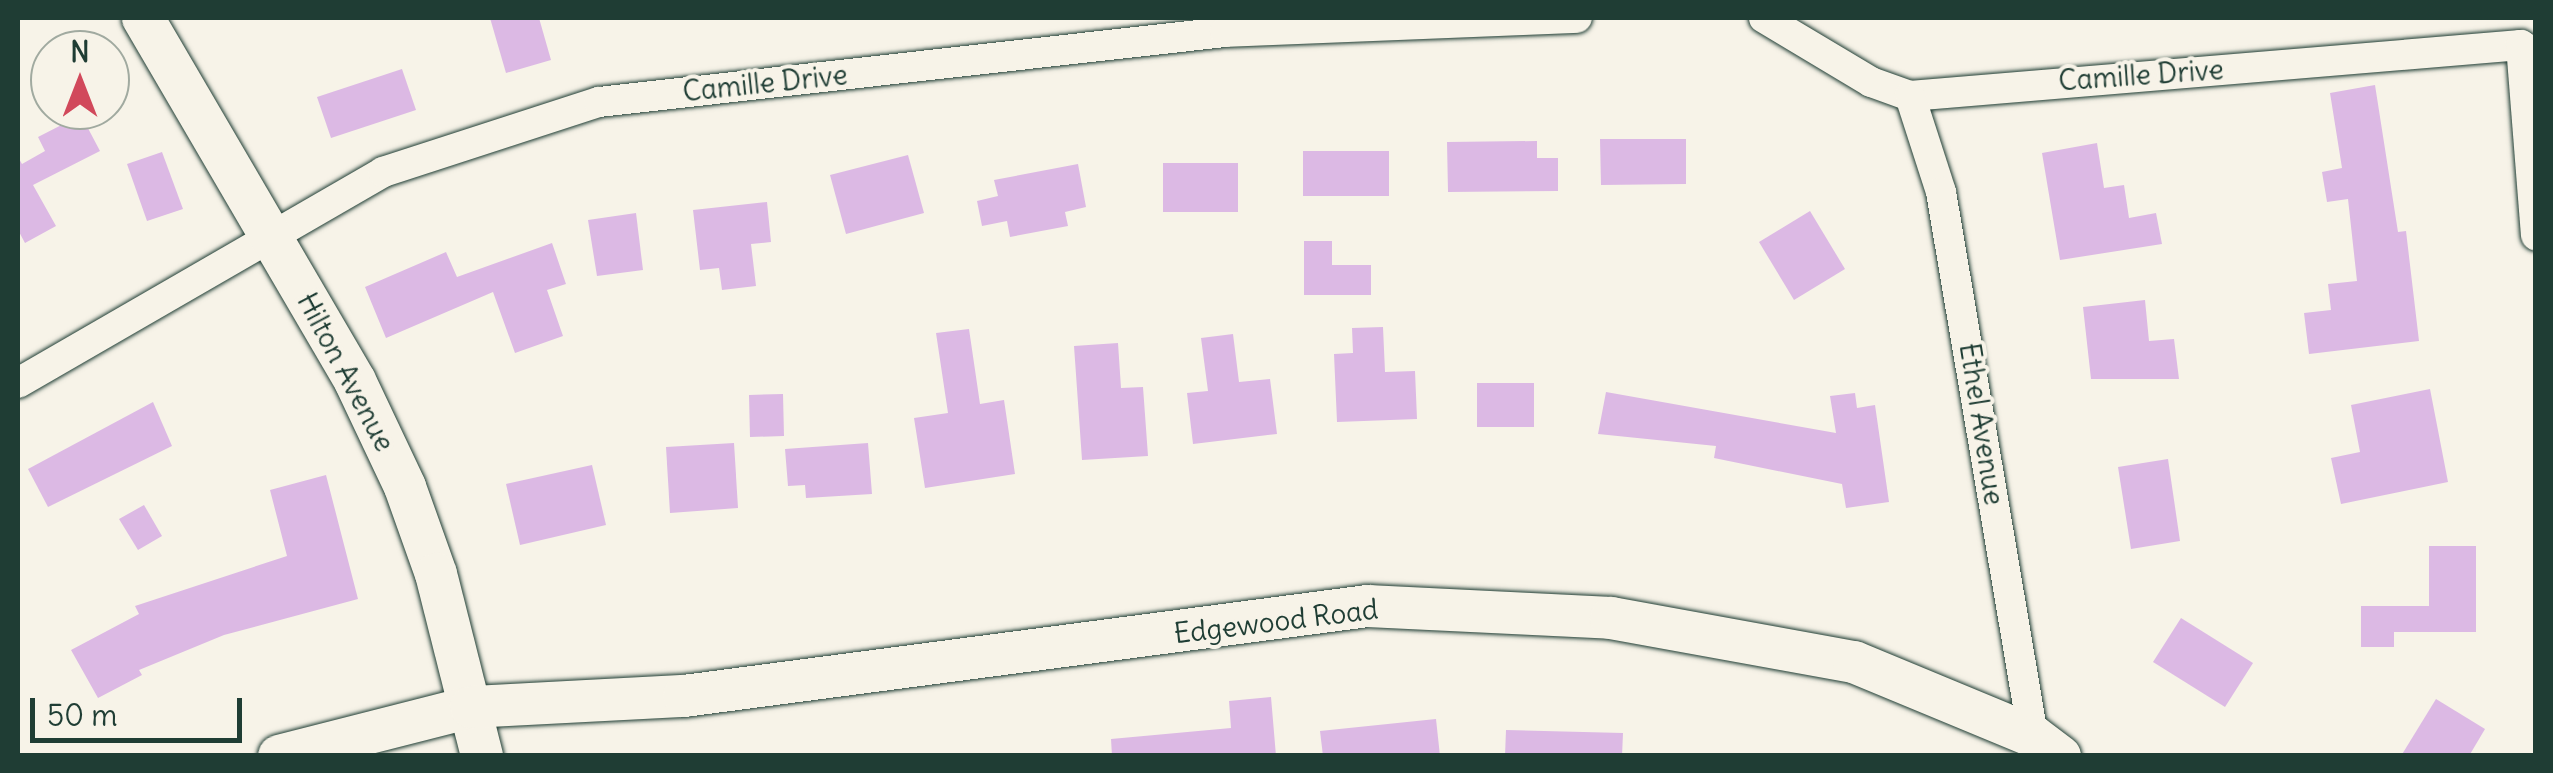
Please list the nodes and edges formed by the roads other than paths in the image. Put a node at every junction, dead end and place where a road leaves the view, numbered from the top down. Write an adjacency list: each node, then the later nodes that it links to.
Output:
1 (143, 18): 6 (street, Hilton Avenue)
2 (1578, 18): 6 (street, Camille Drive)
3 (1764, 18): 5 (street, Camille Drive)
4 (2528, 50): 5 (street, Camille Drive); 7 (street)
5 (1910, 96): 10 (street, Ethel Avenue)
6 (271, 235): 8 (street, Camille Drive); 9 (street, Hilton Avenue)
7 (2536, 235)
8 (18, 383)
9 (471, 707): 10 (street, Edgewood Road); 11 (street, Edgewood Road); 12 (street, Hilton Avenue)
10 (2043, 749)
11 (278, 756)
12 (482, 756)

